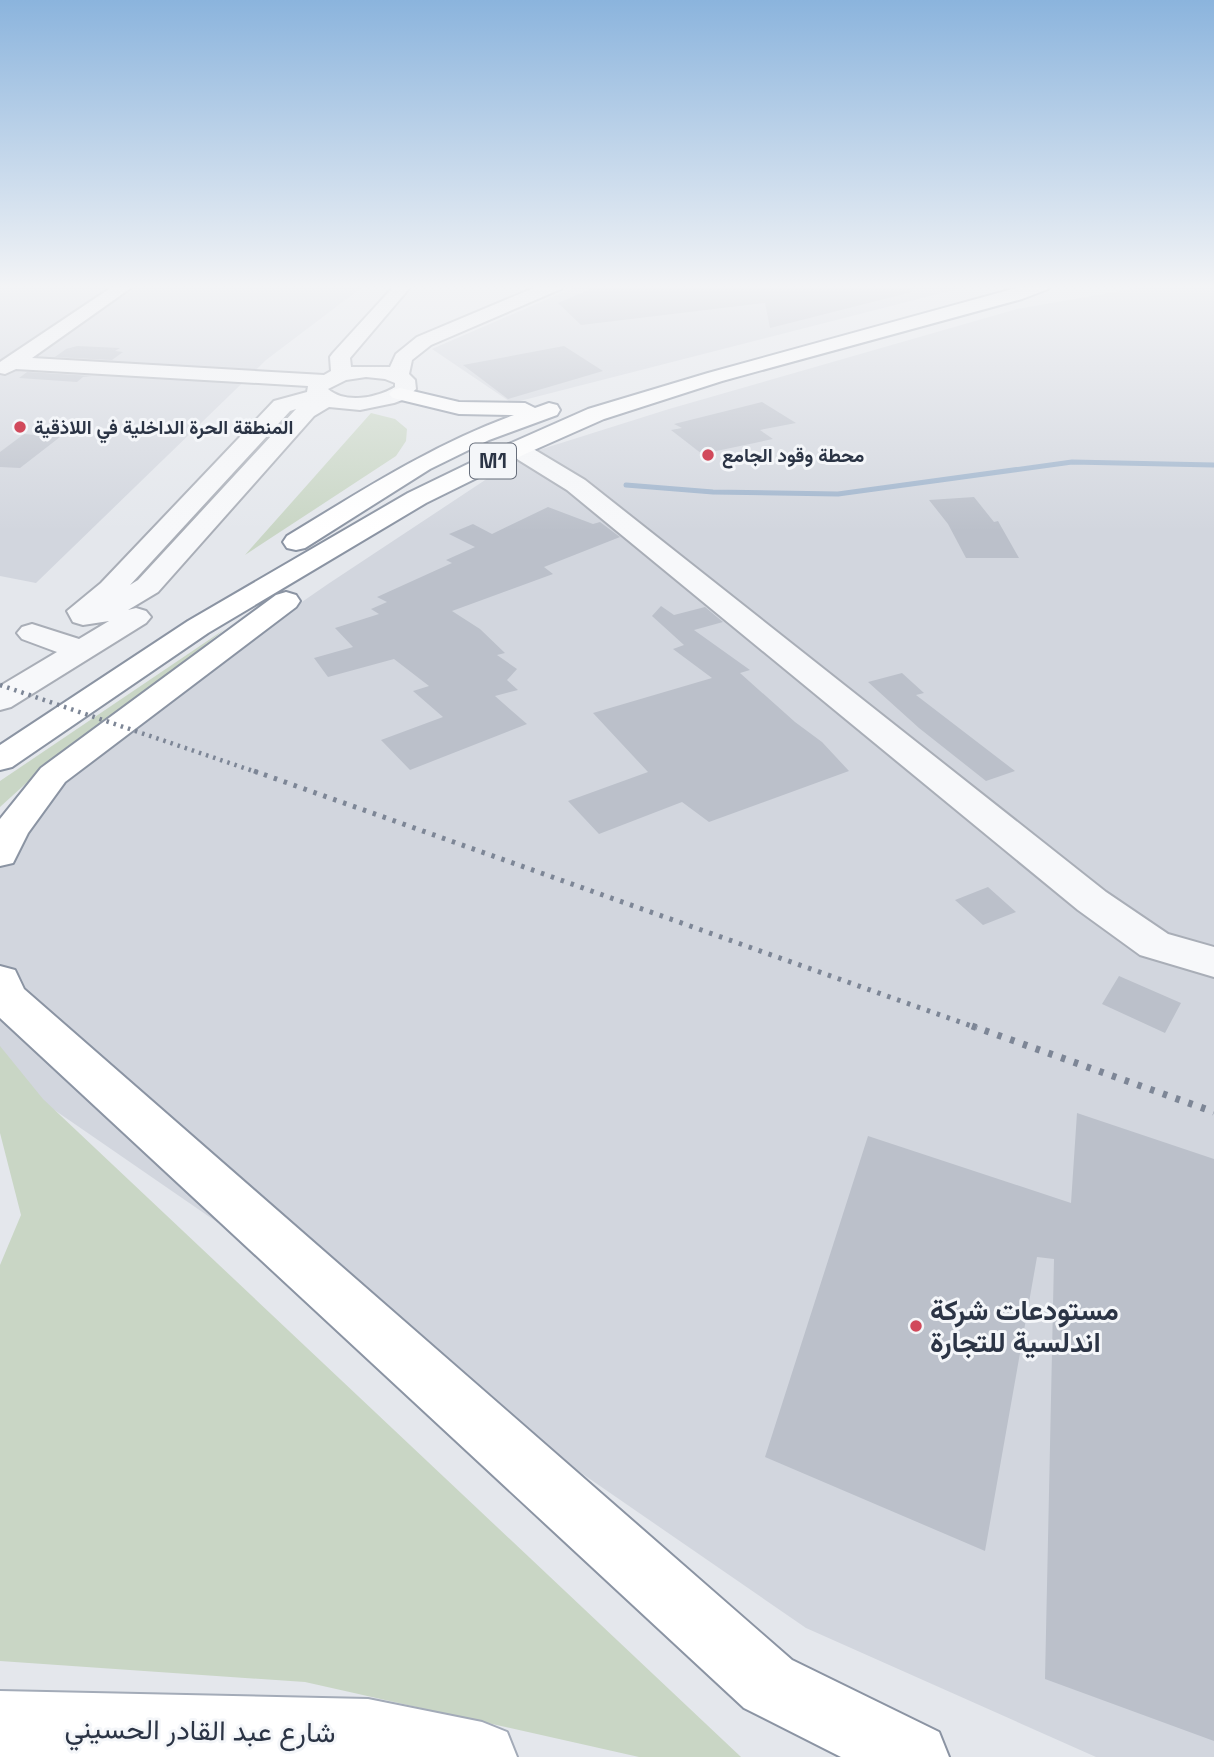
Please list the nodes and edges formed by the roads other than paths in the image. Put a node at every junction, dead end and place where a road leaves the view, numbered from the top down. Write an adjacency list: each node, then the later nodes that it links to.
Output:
1 (6, 367): 6 (street)
2 (337, 367): 6 (street)
3 (400, 367): 7 (street)
4 (703, 367): 8 (main road, M1)
5 (752, 367): 9 (main road, M1)
6 (330, 390): 6 (street); 7 (street); 7 (street); 13 (street)
7 (393, 390): 8 (main road); 10 (main road)
8 (555, 408): 10 (main road, M1)
9 (517, 449): 11 (main road, M1); 17 (street)
10 (422, 464): 13 (main road, M1)
11 (383, 520): 15 (main road, M1); 16 (main road)
12 (32, 633): 13 (street)
13 (80, 665): 14 (street)
14 (0, 699)
15 (0, 760)
16 (0, 854)
17 (1214, 962)
18 (0, 981): 21 (main road)
19 (0, 1725): 20 (main road, شارع عبد القادر الحسيني)
20 (482, 1757)
21 (914, 1757)

